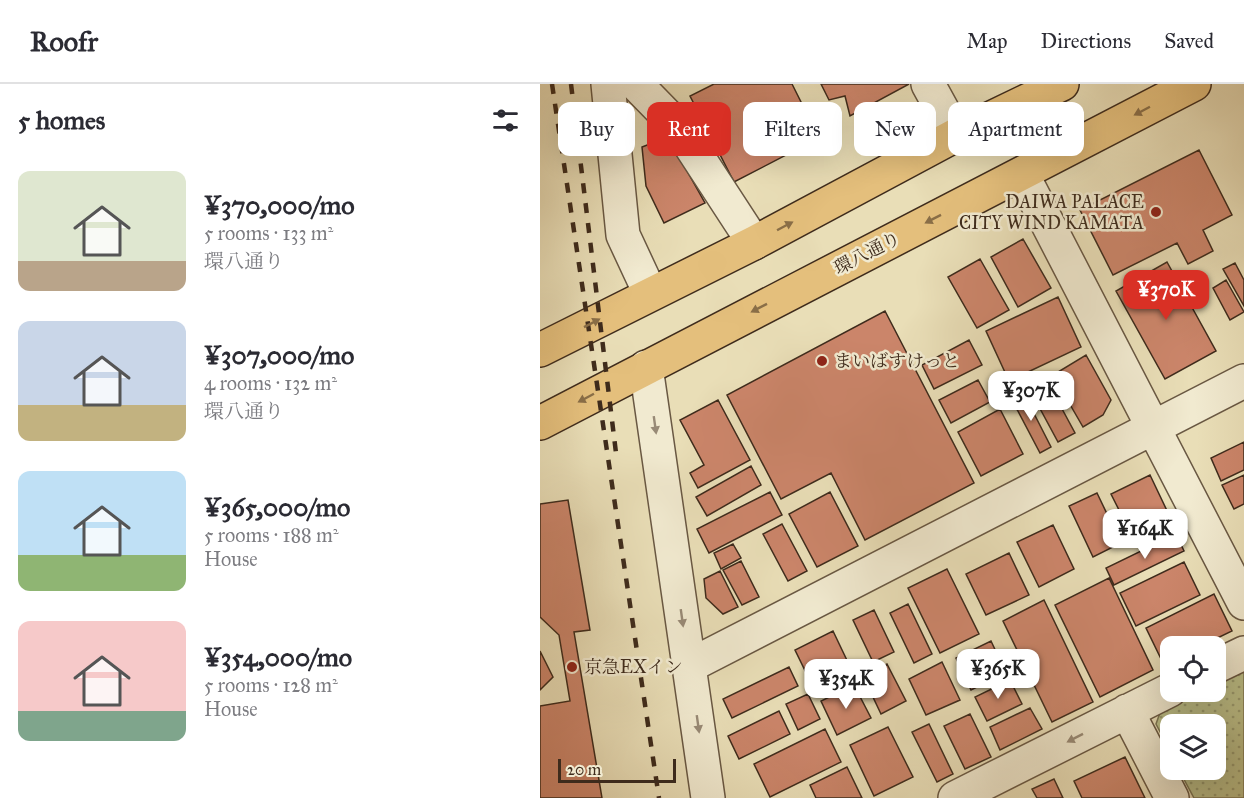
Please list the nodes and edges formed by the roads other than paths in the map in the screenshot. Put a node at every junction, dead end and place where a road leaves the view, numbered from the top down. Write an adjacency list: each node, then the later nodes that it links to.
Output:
1 (608, 84): 11 (street)
2 (636, 84): 10 (street)
3 (928, 84): 7 (street)
4 (1062, 84): 6 (main road)
5 (1194, 84): 9 (main road, 環八通り, one-way to 9)
6 (1025, 102)
7 (948, 120)
8 (948, 139): 10 (main road, one-way to 8)
9 (1022, 174): 13 (main road, 環八通り, one-way to 13); 16 (street)
10 (754, 243): 11 (main road)
11 (650, 293): 12 (main road, one-way to 11)
12 (540, 350)
13 (645, 367): 15 (main road, 環八通り, one-way to 15); 20 (street, one-way to 20)
14 (1244, 381): 16 (street)
15 (540, 423)
16 (1155, 427): 17 (street); 20 (street)
17 (1244, 603)
18 (1244, 653): 19 (street)
19 (1226, 662)
20 (690, 666): 23 (street, one-way to 23)
21 (1160, 695): 22 (street)
22 (1127, 711): 24 (street, one-way to 24); 25 (street)
23 (708, 798)
24 (955, 798)
25 (1172, 798)

